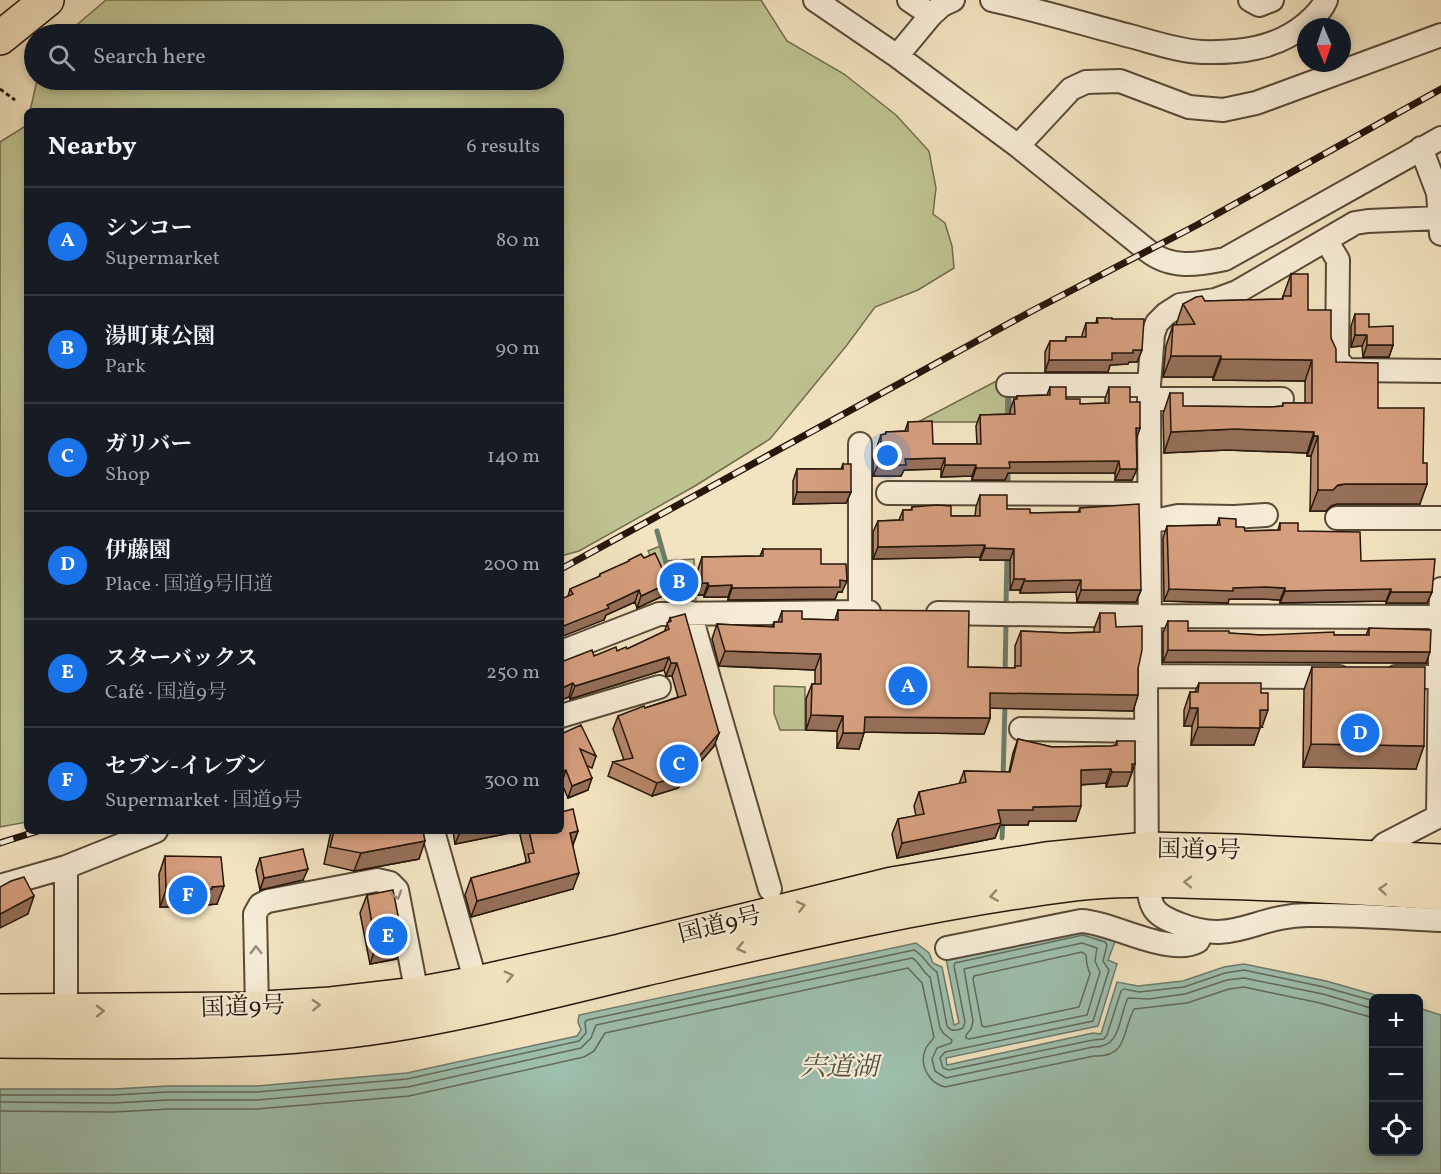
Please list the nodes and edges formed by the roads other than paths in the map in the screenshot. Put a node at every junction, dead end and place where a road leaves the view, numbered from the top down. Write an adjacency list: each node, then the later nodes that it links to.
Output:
1 (29, 0): 11 (highway)
2 (47, 0): 13 (highway)
3 (815, 0): 14 (street)
4 (909, 0): 10 (street)
5 (953, 0): 10 (street)
6 (992, 0): 9 (street)
7 (1250, 0): 8 (street)
8 (1272, 0)
9 (1326, 0)
10 (931, 15): 14 (street)
11 (0, 23)
12 (1441, 35): 16 (street)
13 (0, 38)
14 (897, 57): 16 (street)
15 (1431, 143): 16 (street); 17 (street)
16 (1018, 146)
17 (1440, 218): 18 (street); 19 (street)
18 (1441, 234)
19 (1326, 240): 20 (street); 22 (street)
20 (1441, 371)
21 (1008, 385): 22 (street)
22 (1150, 392): 23 (street); 26 (street)
23 (1282, 399)
24 (860, 444): 32 (street)
25 (888, 493): 26 (street)
26 (1149, 494): 30 (street)
27 (1266, 515): 30 (street)
28 (1337, 518): 29 (street)
29 (1441, 518)
30 (1149, 522): 36 (street)
31 (1441, 589): 37 (street)
32 (860, 612): 33 (street); 35 (street)
33 (895, 612)
34 (918, 612): 36 (street)
35 (690, 613): 38 (street); 53 (street)
36 (1149, 616): 37 (street); 39 (street)
37 (1441, 617): 40 (street)
38 (564, 651)
39 (1149, 676): 40 (street); 44 (street)
40 (1439, 677): 45 (street)
41 (659, 687): 42 (street)
42 (564, 715)
43 (1021, 729): 44 (street)
44 (1146, 731): 50 (street)
45 (1440, 815): 48 (street)
46 (148, 834): 51 (street)
47 (434, 834): 58 (street)
48 (1373, 856): 49 (highway, 国道9号); 50 (highway, 国道9号)
49 (1441, 861)
50 (1147, 865): 54 (highway, 国道9号, one-way to 50); 56 (street); 58 (highway, 国道9号, one-way to 50); 62 (highway, 国道9号, one-way to 62)
51 (66, 867): 52 (street); 62 (street)
52 (0, 886)
53 (770, 890)
54 (1441, 893)
55 (1441, 920): 56 (street)
56 (1202, 932): 57 (street)
57 (947, 948)
58 (476, 983): 59 (highway, 国道9号)
59 (417, 994): 60 (highway, 国道9号, one-way to 59); 60 (street, one-way to 59)
60 (257, 1008): 62 (highway, 国道9号, one-way to 60)
61 (0, 1011): 62 (highway, 国道9号)
62 (66, 1027): 63 (highway, 国道9号)
63 (0, 1041)

